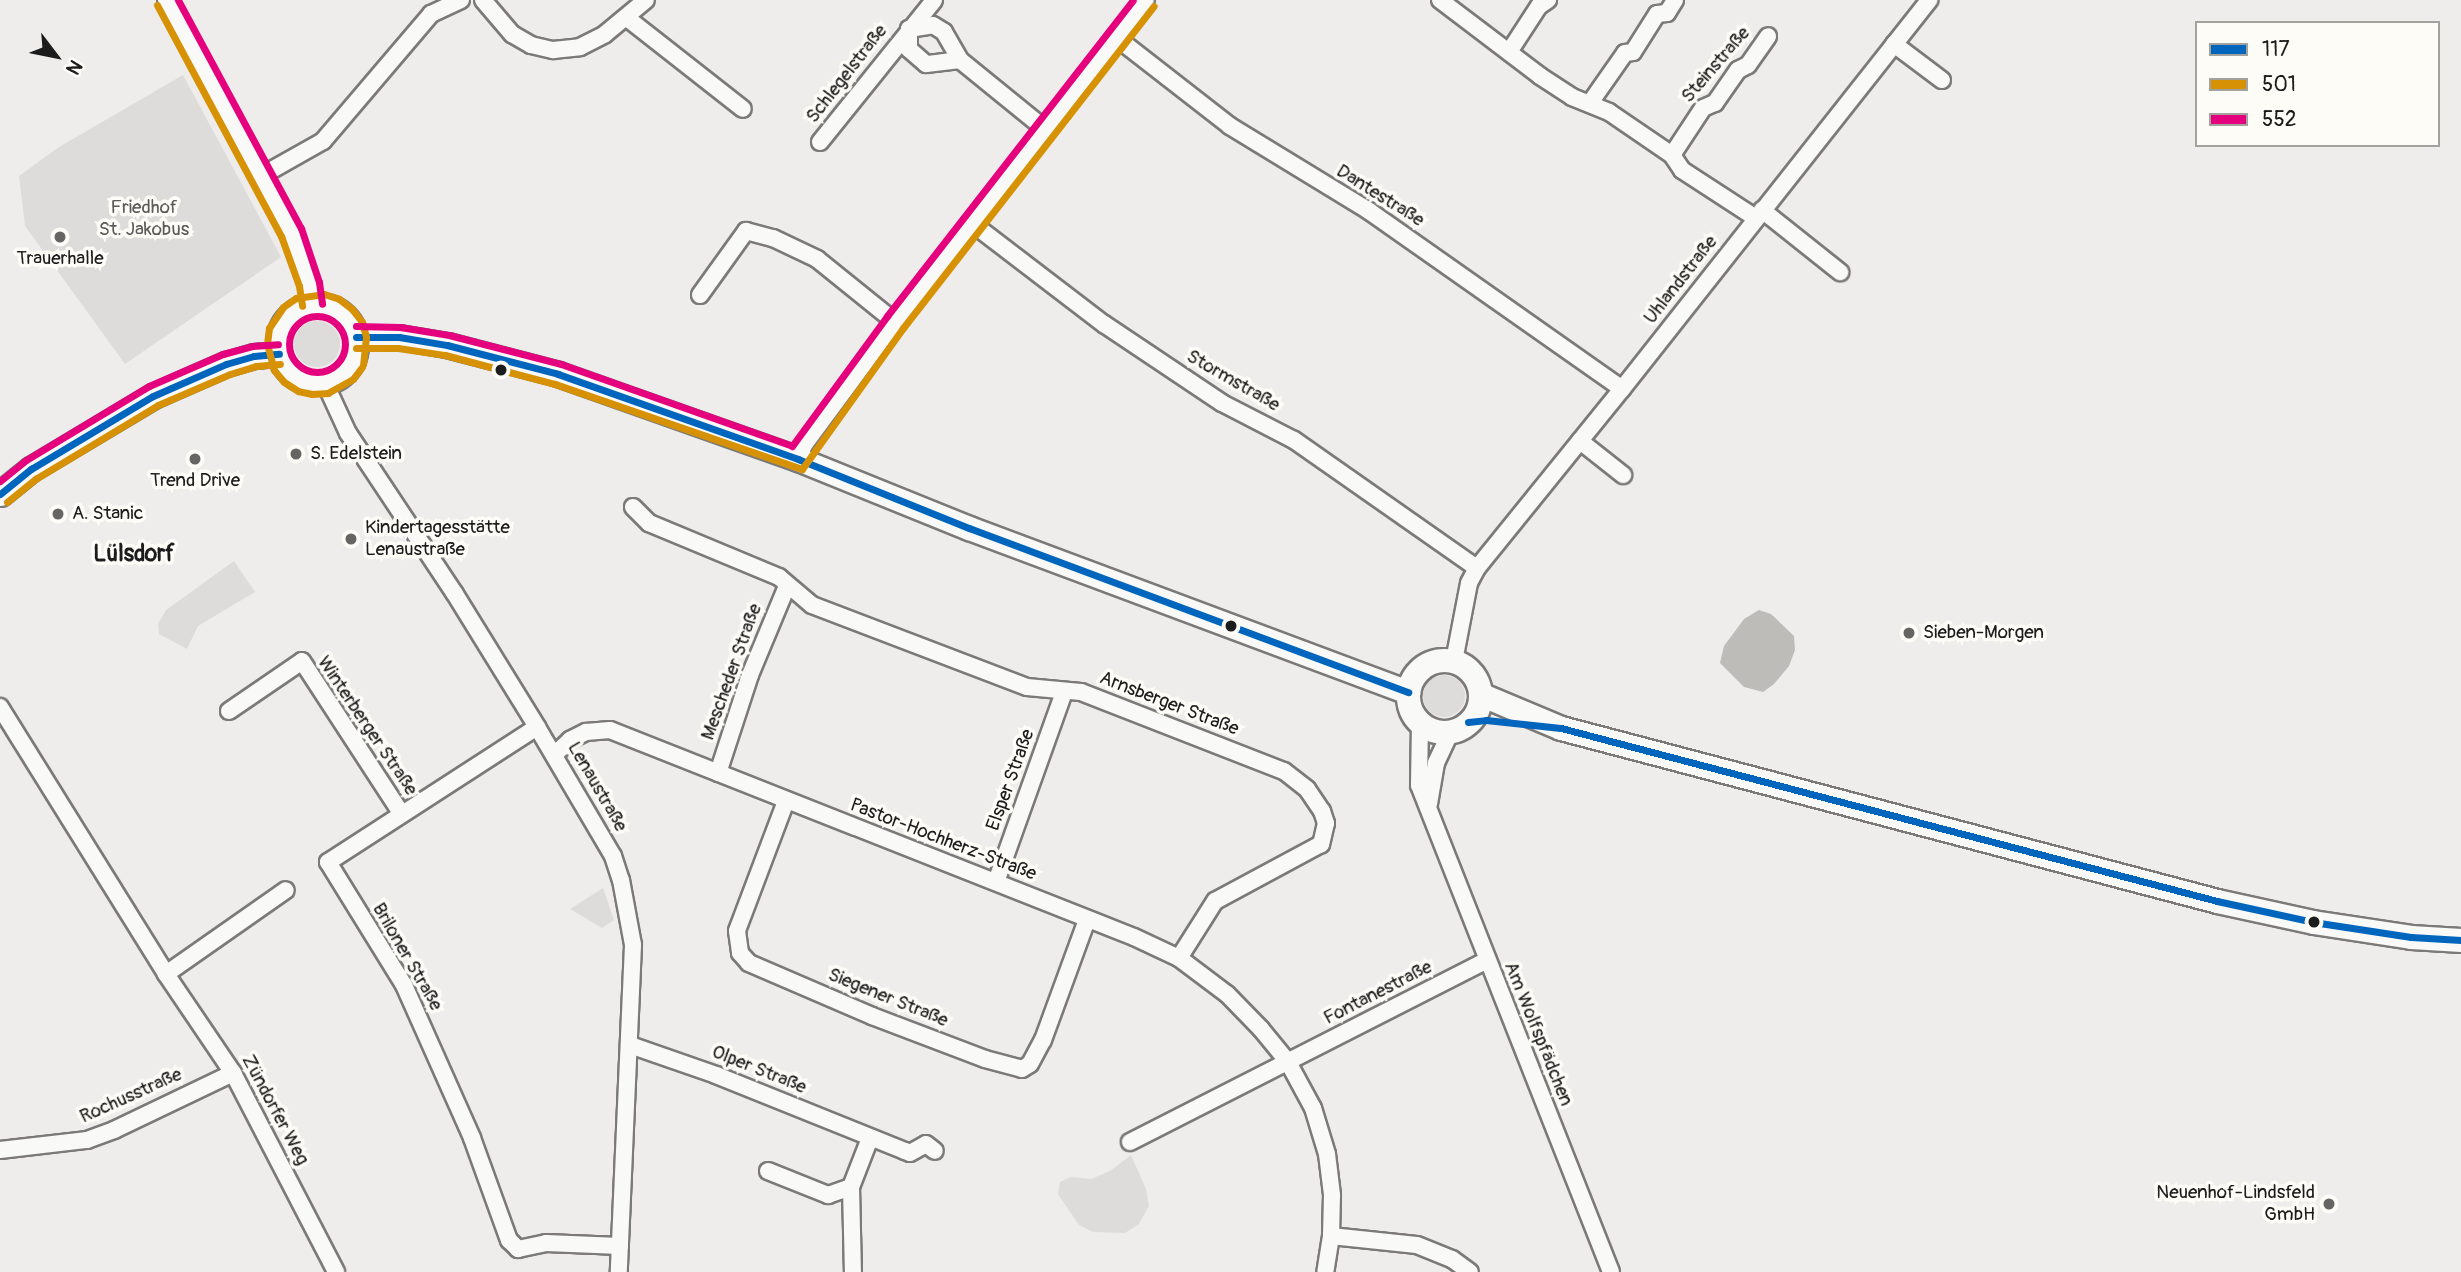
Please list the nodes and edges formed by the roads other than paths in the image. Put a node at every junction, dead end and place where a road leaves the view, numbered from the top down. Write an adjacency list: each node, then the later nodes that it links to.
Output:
1 (166, 0): 24 (street)
2 (461, 0): 24 (street)
3 (483, 0): 11 (street)
4 (646, 0): 11 (street)
5 (934, 0): 12 (street, Schlegelstraße)
6 (1146, 0): 14 (street)
7 (1440, 0): 16 (street)
8 (1548, 0): 16 (street)
9 (1675, 0): 19 (street)
10 (1929, 0): 15 (street, Uhlandstraße)
11 (627, 18): 20 (street)
12 (909, 29): 17 (street); 17 (street); 22 (street, Schlegelstraße)
13 (1768, 36): 23 (street, Steinstraße)
14 (1117, 38): 21 (street); 34 (street, Dantestraße)
15 (1894, 44): 18 (street); 25 (street, Uhlandstraße)
16 (1509, 52): 19 (street)
17 (960, 61): 21 (street)
18 (1942, 80)
19 (1591, 103): 23 (street)
20 (743, 109)
21 (1046, 130): 26 (street)
22 (820, 142)
23 (1672, 155): 25 (street)
24 (261, 176): 29 (street)
25 (1759, 214): 27 (street); 34 (street, Uhlandstraße)
26 (973, 224): 30 (street); 40 (street, Stormstraße)
27 (1840, 272)
28 (700, 295): 30 (street)
29 (312, 305): 31 (street); 32 (street)
30 (895, 322): 36 (street)
31 (356, 337): 33 (street); 36 (street)
32 (279, 354): 33 (street); 38 (street)
33 (325, 383): 50 (street, Lenaustraße)
34 (1622, 389): 35 (street, Uhlandstraße)
35 (1580, 441): 37 (street); 40 (street, Uhlandstraße)
36 (798, 459): 44 (street)
37 (1623, 475)
38 (0, 494)
39 (633, 508): 41 (street, Arnsberger Straße)
40 (1477, 568): 42 (street, Uhlandstraße)
41 (787, 586): 43 (street, Arnsberger Straße); 53 (street, Mescheder Straße)
42 (1454, 661): 44 (street); 45 (street)
43 (1064, 692): 57 (street, Elsper Straße); 61 (street, Arnsberger Straße)
44 (1408, 692): 48 (street)
45 (1480, 694): 49 (street); 51 (street)
46 (0, 706): 63 (street, Zündorfer Weg)
47 (229, 711): 56 (street, Winterberger Straße)
48 (1420, 722): 49 (street); 55 (street, Am Wolfspfädchen)
49 (1460, 726): 51 (street); 55 (street)
50 (537, 727): 52 (street, Lenaustraße); 56 (street, Briloner Straße)
51 (1561, 728): 60 (street)
52 (554, 755): 53 (street, Pastor-Hochherz-Straße); 64 (street, Lenaustraße)
53 (718, 773): 54 (street, Pastor-Hochherz-Straße)
54 (786, 801): 57 (street, Pastor-Hochherz-Straße); 59 (street, Siegener Straße)
55 (1428, 810): 62 (street, Am Wolfspfädchen)
56 (401, 813): 74 (street, Briloner Straße)
57 (996, 882): 59 (street, Pastor-Hochherz-Straße)
58 (286, 890): 63 (street)
59 (1087, 920): 61 (street, Pastor-Hochherz-Straße)
60 (2461, 940)
61 (1179, 958): 65 (street, Pastor-Hochherz-Straße)
62 (1487, 960): 65 (street, Fontanestraße); 80 (street, Am Wolfspfädchen)
63 (166, 974): 66 (street, Zündorfer Weg)
64 (630, 1045): 67 (street, Olper Straße); 74 (street, Lenaustraße)
65 (1288, 1062): 68 (street); 73 (street, Pastor-Hochherz-Straße)
66 (233, 1073): 69 (street, Rochusstraße); 75 (street, Zündorfer Weg)
67 (870, 1138): 70 (street, Olper Straße); 72 (street)
68 (1130, 1142)
69 (0, 1150)
70 (935, 1151)
71 (768, 1171): 72 (street)
72 (851, 1187): 77 (street)
73 (1331, 1236): 78 (street, Pastor-Hochherz-Straße); 79 (street)
74 (620, 1246): 76 (street, Lenaustraße)
75 (336, 1272)
76 (619, 1272)
77 (853, 1272)
78 (1325, 1272)
79 (1470, 1272)
80 (1611, 1272)

